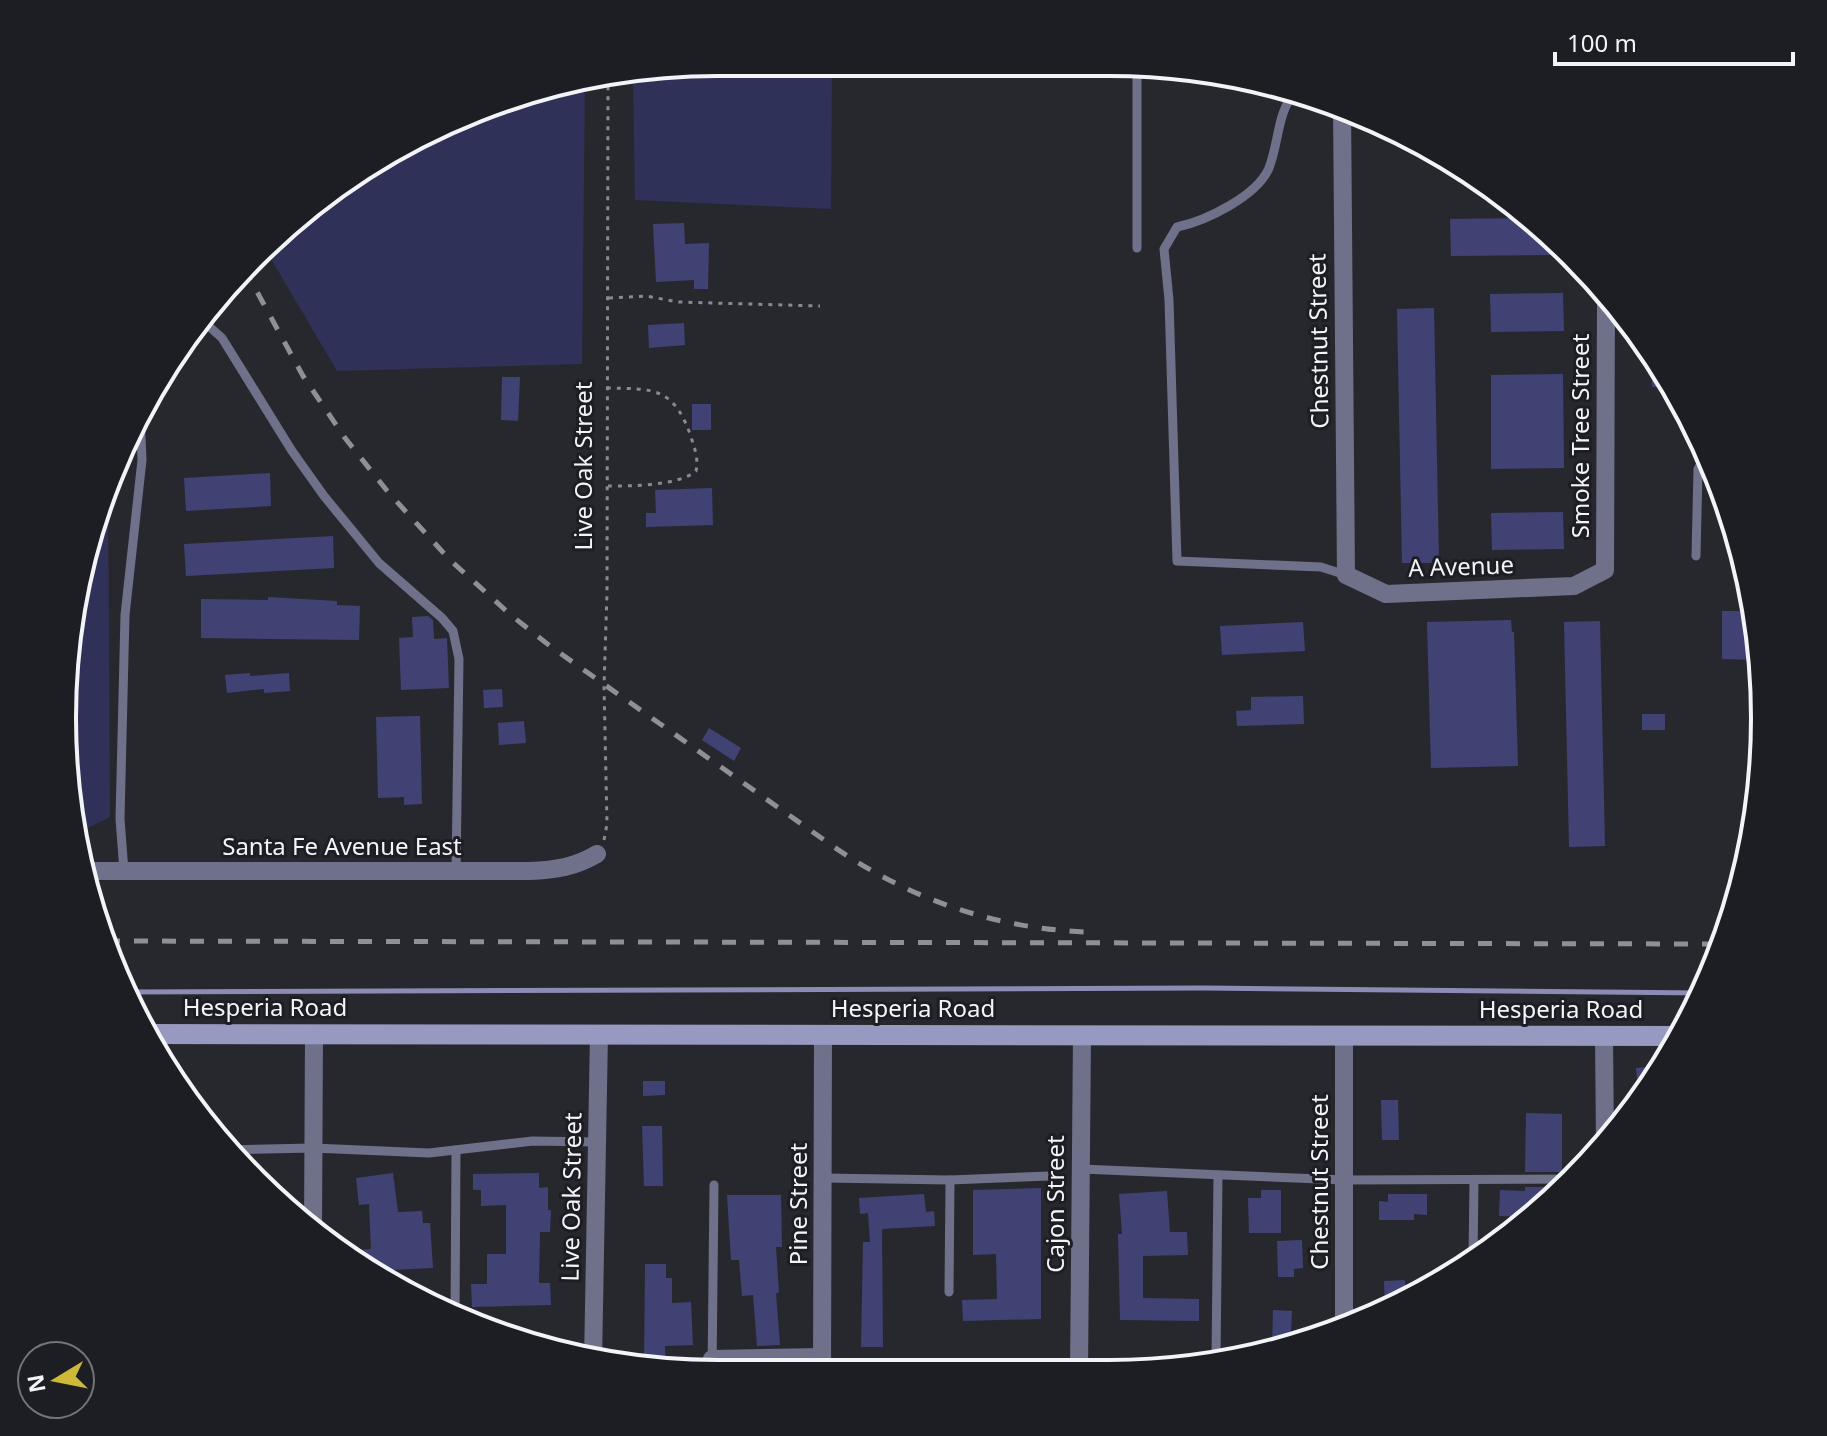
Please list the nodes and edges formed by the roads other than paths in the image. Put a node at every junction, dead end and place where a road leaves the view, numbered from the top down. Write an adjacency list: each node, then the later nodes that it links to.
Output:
1 (1137, 77): 4 (lane)
2 (1286, 101): 11 (lane, A Avenue)
3 (1342, 120): 11 (street, Chestnut Street)
4 (1137, 248)
5 (1606, 312): 10 (street, Smoke Tree Street)
6 (209, 327): 15 (lane)
7 (141, 436): 14 (lane)
8 (1700, 467): 9 (lane)
9 (1696, 556)
10 (1605, 570): 11 (street, A Avenue)
11 (1346, 575)
12 (597, 854): 15 (street, Santa Fe Avenue East)
13 (95, 871): 14 (street, Santa Fe Avenue East)
14 (124, 871): 15 (street, Santa Fe Avenue East)
15 (456, 871)
16 (159, 1034): 17 (main road, Hesperia Road)
17 (314, 1034): 18 (main road, Hesperia Road); 26 (street)
18 (599, 1034): 19 (main road, Hesperia Road); 25 (street, Live Oak Street)
19 (823, 1035): 20 (main road, Hesperia Road); 32 (street, Pine Street)
20 (1082, 1036): 21 (main road, Hesperia Road); 29 (street, Cajon Street)
21 (1344, 1036): 22 (main road, Hesperia Road); 35 (street, Chestnut Street)
22 (1604, 1036): 23 (main road, Hesperia Road); 24 (street)
23 (1667, 1036)
24 (1605, 1125)
25 (597, 1142): 28 (lane); 43 (street, Live Oak Street)
26 (313, 1148): 27 (lane); 28 (lane); 38 (street)
27 (243, 1150)
28 (456, 1150): 41 (lane)
29 (1081, 1169): 30 (lane); 47 (street, Cajon Street)
30 (1218, 1175): 35 (lane); 44 (lane)
31 (1049, 1176): 34 (lane)
32 (824, 1178): 34 (lane); 46 (street, Pine Street)
33 (1555, 1179): 36 (lane)
34 (950, 1180): 40 (lane)
35 (1344, 1180): 36 (lane); 42 (street, Chestnut Street)
36 (1474, 1180): 39 (lane)
37 (714, 1185): 45 (lane)
38 (313, 1216)
39 (1473, 1247)
40 (949, 1292)
41 (455, 1303)
42 (1344, 1315)
43 (593, 1348)
44 (1216, 1351)
45 (712, 1360)
46 (822, 1360)
47 (1079, 1360)

